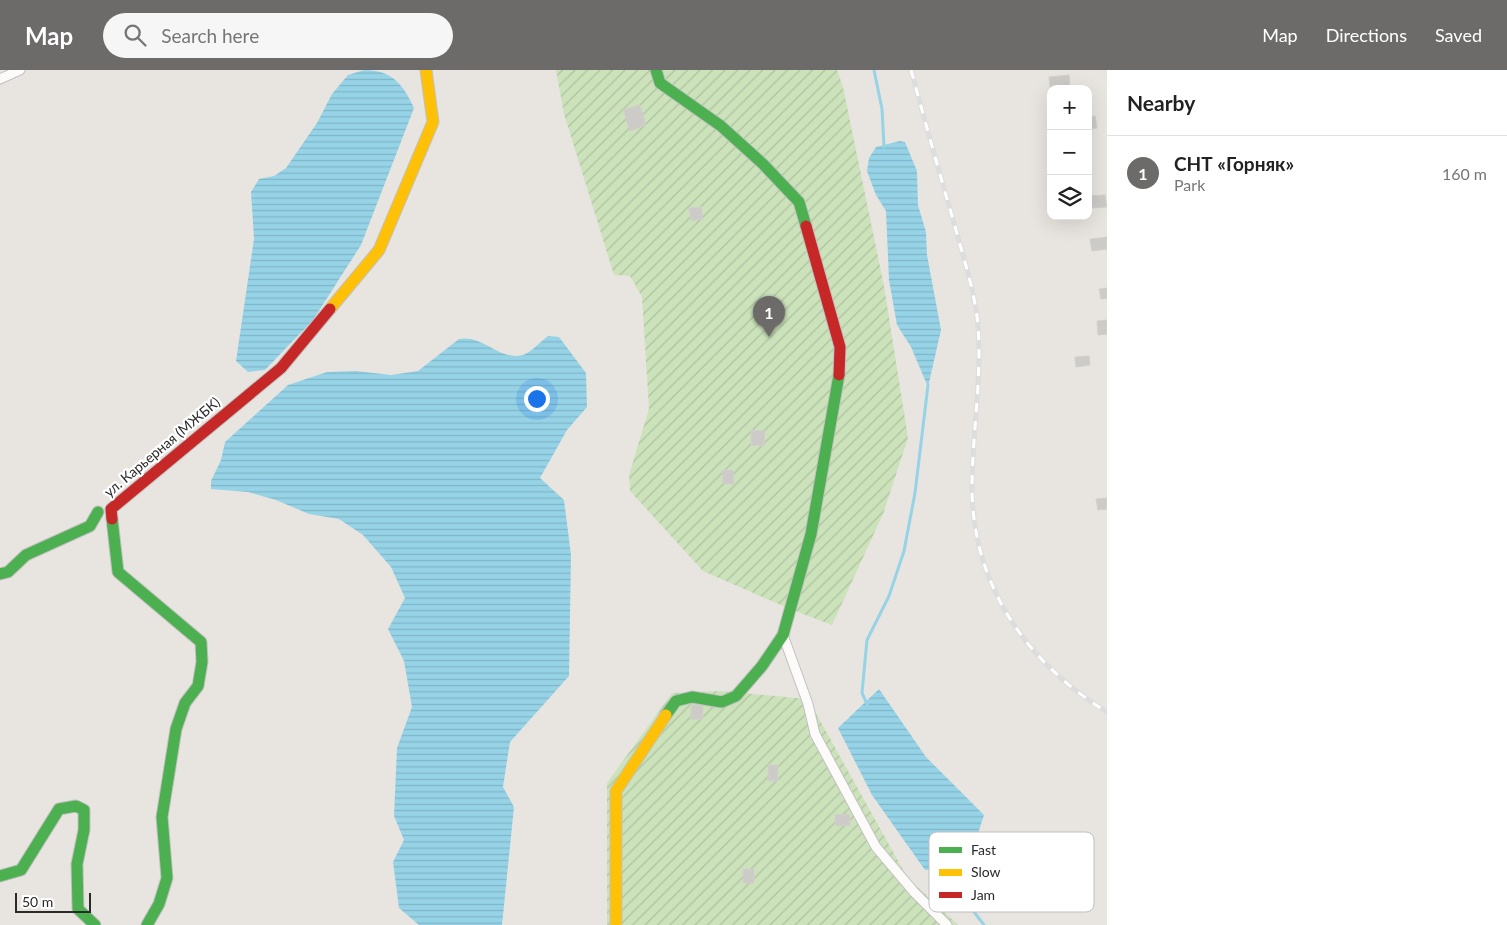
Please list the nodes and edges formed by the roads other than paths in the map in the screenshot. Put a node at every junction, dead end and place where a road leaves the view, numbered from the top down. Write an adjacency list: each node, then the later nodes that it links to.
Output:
1 (20, 70): 4 (street)
2 (426, 70): 12 (street, ул. Карьерная (МЖБК))
3 (656, 70): 7 (street)
4 (0, 79)
5 (98, 512): 6 (street, ул. Карьерная (МЖБК))
6 (0, 574)
7 (783, 635): 9 (street); 13 (street)
8 (0, 876): 11 (street)
9 (929, 907)
10 (934, 912): 14 (street)
11 (96, 925)
12 (147, 925)
13 (616, 925)
14 (947, 925)

